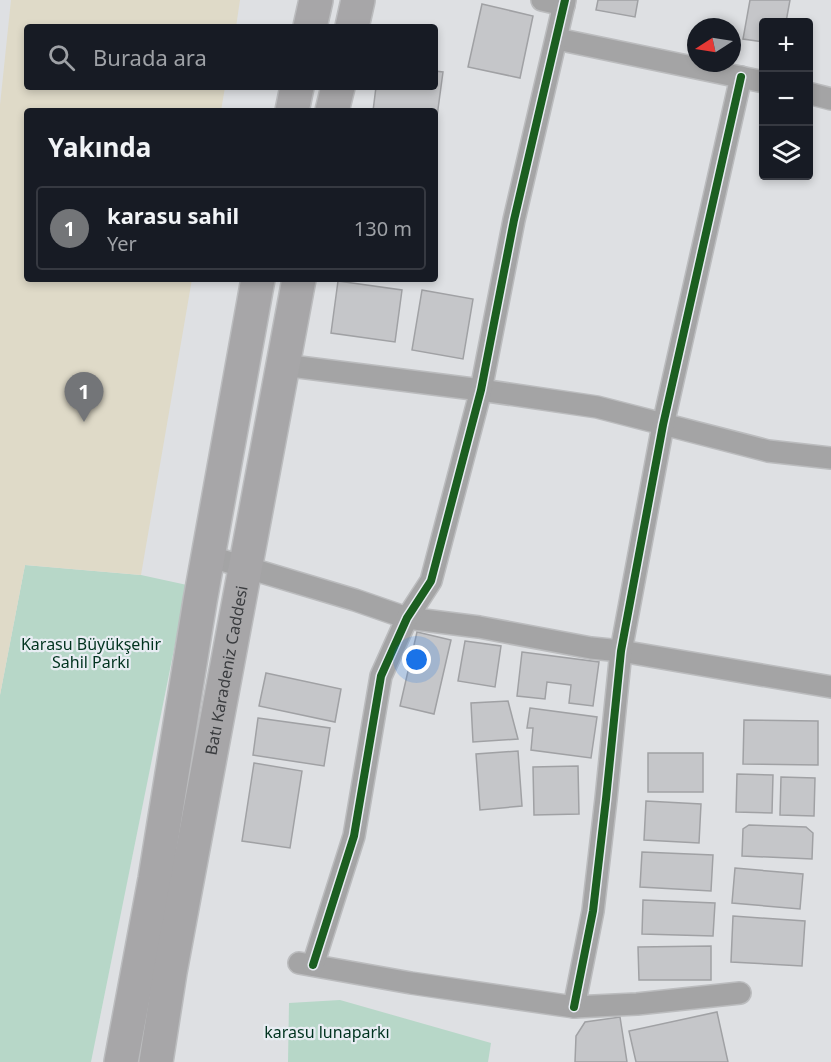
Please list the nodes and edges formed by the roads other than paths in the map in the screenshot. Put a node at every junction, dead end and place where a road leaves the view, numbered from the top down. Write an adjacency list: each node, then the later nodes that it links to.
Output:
1 (316, 0): 5 (main road)
2 (358, 0): 6 (main road)
3 (542, 0): 4 (street)
4 (564, 3): 7 (street)
5 (311, 24)
6 (353, 24)
7 (557, 39): 8 (street); 19 (street)
8 (741, 77): 9 (street); 20 (street)
9 (759, 81)
10 (296, 90): 14 (main road)
11 (337, 90): 15 (main road)
12 (813, 94): 13 (street)
13 (831, 99)
14 (293, 108)
15 (333, 108)
16 (257, 282): 22 (main road, Batı Karadeniz Caddesi)
17 (298, 282): 18 (main road, Batı Karadeniz Caddesi)
18 (283, 365): 19 (street); 23 (main road, Batı Karadeniz Caddesi)
19 (480, 390): 20 (street); 24 (street)
20 (663, 425): 21 (street); 25 (street)
21 (831, 458)
22 (208, 556): 23 (street); 29 (main road, Batı Karadeniz Caddesi)
23 (245, 566): 24 (street); 30 (main road, Batı Karadeniz Caddesi)
24 (407, 618): 25 (street); 28 (street)
25 (621, 651): 26 (street); 28 (street)
26 (831, 687)
27 (740, 993): 28 (street)
28 (574, 1006)
29 (121, 1062)
30 (156, 1062)

